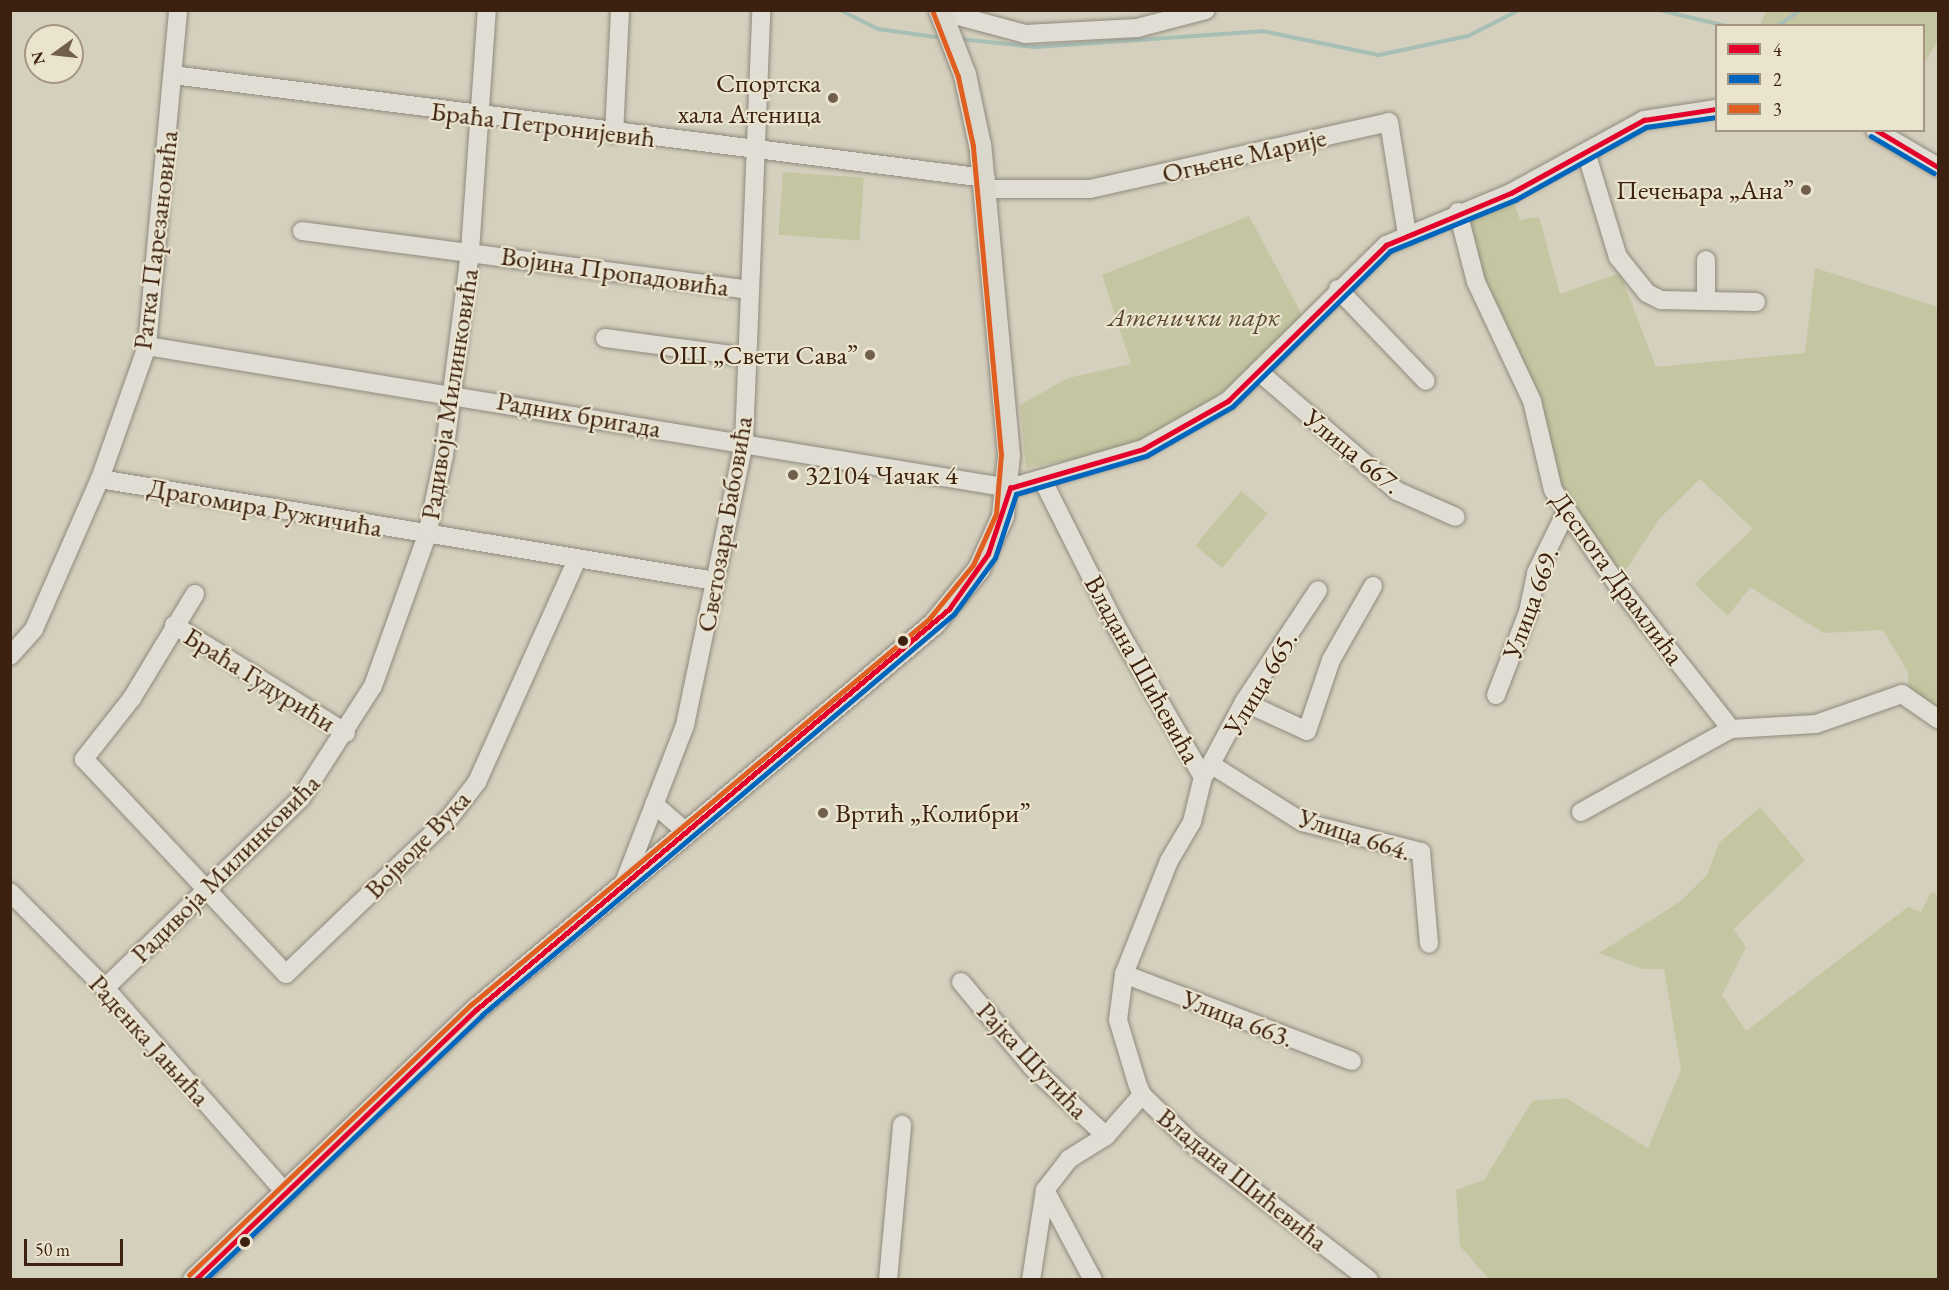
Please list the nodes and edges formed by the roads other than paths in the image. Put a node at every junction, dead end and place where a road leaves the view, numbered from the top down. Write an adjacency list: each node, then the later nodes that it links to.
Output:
1 (178, 10): 7 (street, Ратка Парезановића)
2 (487, 10): 9 (street, Радивоја Милинковића)
3 (620, 10): 11 (street)
4 (761, 10): 12 (street, Светозара Бабовића)
5 (1206, 10): 6 (street)
6 (941, 14): 15 (main road)
7 (173, 75): 9 (street, Браћа Петронијевић); 26 (street, Ратка Парезановића)
8 (1715, 109): 13 (street)
9 (479, 116): 11 (street, Браћа Петронијевић); 19 (street, Радивоја Милинковића)
10 (1878, 132): 14 (street)
11 (614, 134): 12 (street, Браћа Петронијевић)
12 (756, 150): 15 (street, Браћа Петронијевић); 22 (street, Светозара Бабовића)
13 (1586, 152): 16 (street); 23 (street)
14 (1938, 167)
15 (985, 183): 18 (street, Огњене Марије); 34 (main road)
16 (1458, 212): 18 (street); 35 (street, Деспота Драмлића)
17 (302, 231): 19 (street, Војина Пропадовића)
18 (1407, 234): 21 (street)
19 (470, 251): 22 (street, Војина Пропадовића); 30 (street, Радивоја Милинковића)
20 (1706, 260): 23 (street)
21 (1338, 289): 28 (street); 29 (street)
22 (749, 290): 27 (street, Светозара Бабовића)
23 (1706, 301): 24 (street)
24 (1756, 302)
25 (605, 338): 27 (street)
26 (147, 346): 30 (street, Радних бригада); 32 (street, Ратка Парезановића)
27 (747, 357): 31 (street, Светозара Бабовића)
28 (1258, 371): 33 (street); 36 (street, Улица 667.)
29 (1426, 381)
30 (454, 393): 31 (street, Радних бригада); 37 (street, Радивоја Милинковића)
31 (744, 442): 34 (street, Радних бригада); 39 (street, Светозара Бабовића)
32 (100, 479): 37 (street, Драгомира Ружичића); 44 (street, Ратка Парезановића)
33 (1042, 479): 34 (street); 50 (street, Владана Шићевића)
34 (1010, 488): 53 (main road)
35 (1566, 512): 45 (street, Улица 669.); 48 (street, Деспота Драмлића)
36 (1456, 517)
37 (427, 535): 38 (street, Драгомира Ружичића); 49 (street, Радивоја Милинковића)
38 (577, 560): 39 (street, Драгомира Ружичића); 56 (street, Војводе Вука)
39 (715, 581): 51 (street, Светозара Бабовића)
40 (1373, 586): 46 (street)
41 (1318, 590): 46 (street, Улица 665.)
42 (195, 594): 43 (street)
43 (174, 625): 49 (street, Браћа Гудурићи); 56 (street)
44 (10, 656)
45 (1496, 695)
46 (1244, 702): 50 (street, Улица 665.)
47 (1938, 718): 48 (street)
48 (1731, 729): 52 (street)
49 (346, 733): 56 (street, Радивоја Милинковића)
50 (1207, 771): 57 (street, Улица 664.); 58 (street, Владана Шићевића)
51 (654, 804): 53 (street); 54 (street, Светозара Бабовића)
52 (1581, 812)
53 (684, 830): 54 (main road)
54 (625, 880): 66 (main road)
55 (10, 891): 60 (street, Раденка Јањића)
56 (202, 891): 60 (street, Радивоја Милинковића)
57 (1429, 944)
58 (1124, 974): 61 (street, Улица 663.); 62 (street, Владана Шићевића)
59 (961, 982): 64 (street, Рајка Шутића)
60 (105, 988): 66 (street, Раденка Јањића)
61 (1352, 1062)
62 (1142, 1095): 64 (street); 71 (street, Владана Шићевића)
63 (902, 1125): 68 (street)
64 (1106, 1136): 65 (street)
65 (1045, 1190): 69 (street); 70 (street)
66 (286, 1193): 67 (main road)
67 (194, 1280)
68 (888, 1280)
69 (1032, 1280)
70 (1093, 1280)
71 (1369, 1280)

